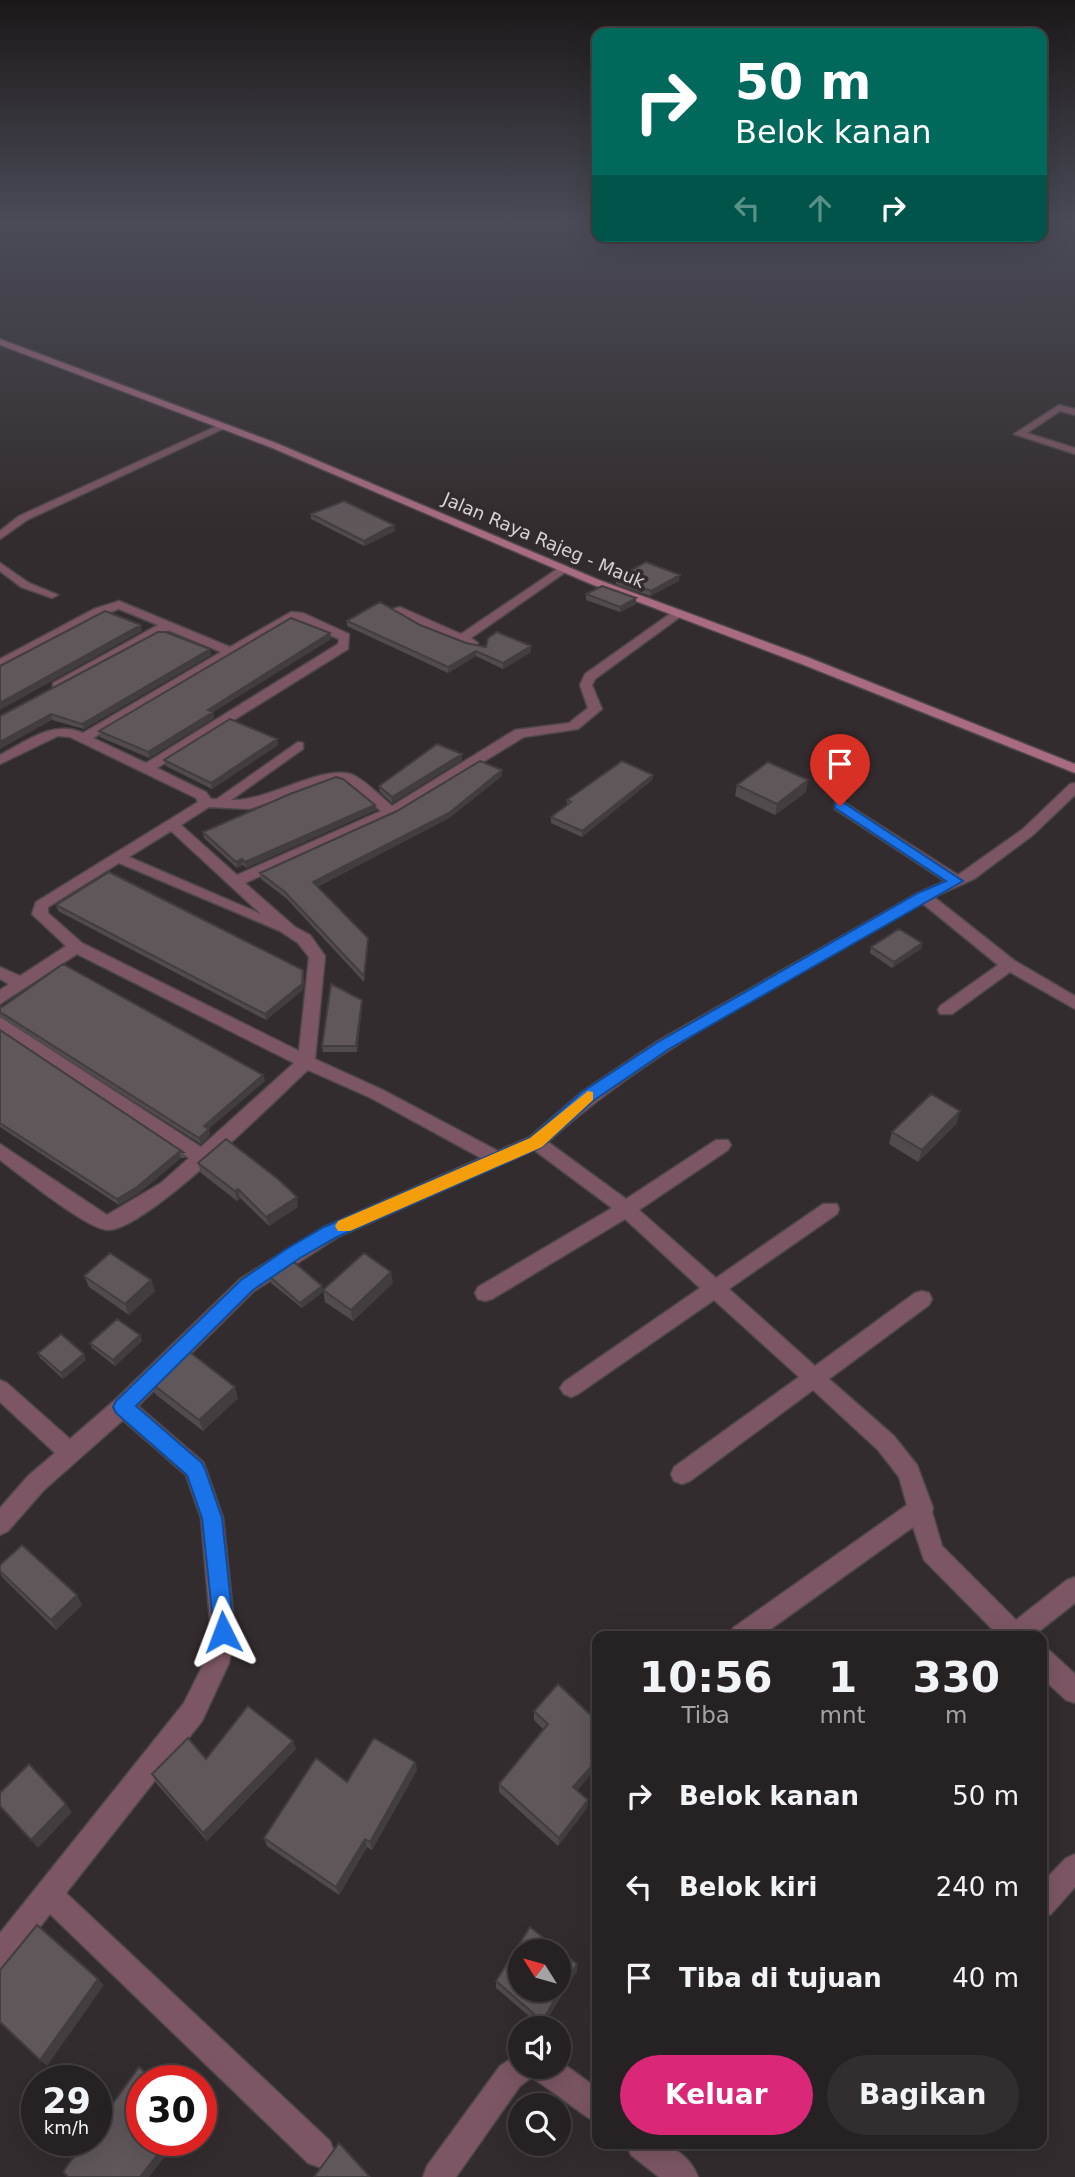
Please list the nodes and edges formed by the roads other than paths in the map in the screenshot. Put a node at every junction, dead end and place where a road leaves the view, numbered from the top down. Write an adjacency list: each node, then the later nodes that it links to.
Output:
1 (0, 342): 3 (main road, Jalan Raya Rajeg - Mauk)
2 (1075, 412): 4 (street)
3 (222, 427): 5 (street); 7 (main road, Jalan Raya Rajeg - Mauk)
4 (1075, 451)
5 (0, 536)
6 (0, 566): 8 (street)
7 (564, 569): 10 (main road, Jalan Raya Rajeg - Mauk); 12 (street)
8 (51, 595)
9 (396, 610): 12 (street)
10 (678, 614): 21 (main road, Jalan Raya Rajeg - Mauk); 25 (street)
11 (167, 625): 14 (street); 15 (street); 16 (street)
12 (462, 639): 13 (street)
13 (482, 647)
14 (230, 651): 17 (street); 20 (street)
15 (0, 664)
16 (48, 692)
17 (83, 737): 19 (street); 20 (street)
18 (298, 746): 23 (street)
19 (0, 760)
20 (146, 769): 23 (street)
21 (1075, 769)
22 (1075, 787): 28 (street)
23 (214, 804): 25 (street); 26 (street)
24 (840, 806): 28 (street)
25 (391, 812): 29 (street)
26 (172, 824): 27 (street); 29 (street)
27 (117, 858): 31 (street); 32 (street)
28 (956, 881): 30 (street)
29 (234, 883): 31 (street)
30 (923, 896): 33 (street); 41 (street)
31 (289, 931): 40 (street)
32 (76, 947): 35 (street); 40 (street)
33 (1009, 965): 37 (street); 38 (street)
34 (0, 972): 35 (street)
35 (21, 983): 36 (street)
36 (0, 998)
37 (1075, 1003)
38 (946, 1010)
39 (0, 1023): 44 (street)
40 (306, 1062): 44 (street); 45 (street)
41 (536, 1142): 45 (street); 46 (street)
42 (722, 1145): 46 (street)
43 (0, 1151): 44 (street)
44 (202, 1157)
45 (499, 1160): 54 (street)
46 (626, 1209): 48 (street); 49 (street)
47 (830, 1209): 48 (street)
48 (714, 1290): 51 (street); 52 (street)
49 (485, 1293)
50 (922, 1299): 51 (street)
51 (812, 1378): 56 (street); 57 (street)
52 (571, 1388)
53 (0, 1389): 55 (street)
54 (122, 1407): 55 (street); 66 (street)
55 (70, 1453): 58 (street)
56 (681, 1474)
57 (922, 1508): 60 (street); 61 (street)
58 (0, 1524)
59 (1075, 1588): 62 (street)
60 (748, 1631)
61 (1010, 1631)
62 (1021, 1631)
63 (1047, 1665): 64 (street)
64 (1075, 1691)
65 (1075, 1867): 67 (street)
66 (50, 1895): 68 (street); 73 (street)
67 (1047, 1897)
68 (0, 1955)
69 (508, 2079): 74 (street)
70 (558, 2079): 71 (street)
71 (592, 2103)
72 (648, 2149): 75 (street)
73 (319, 2152)
74 (438, 2177)
75 (683, 2177)

